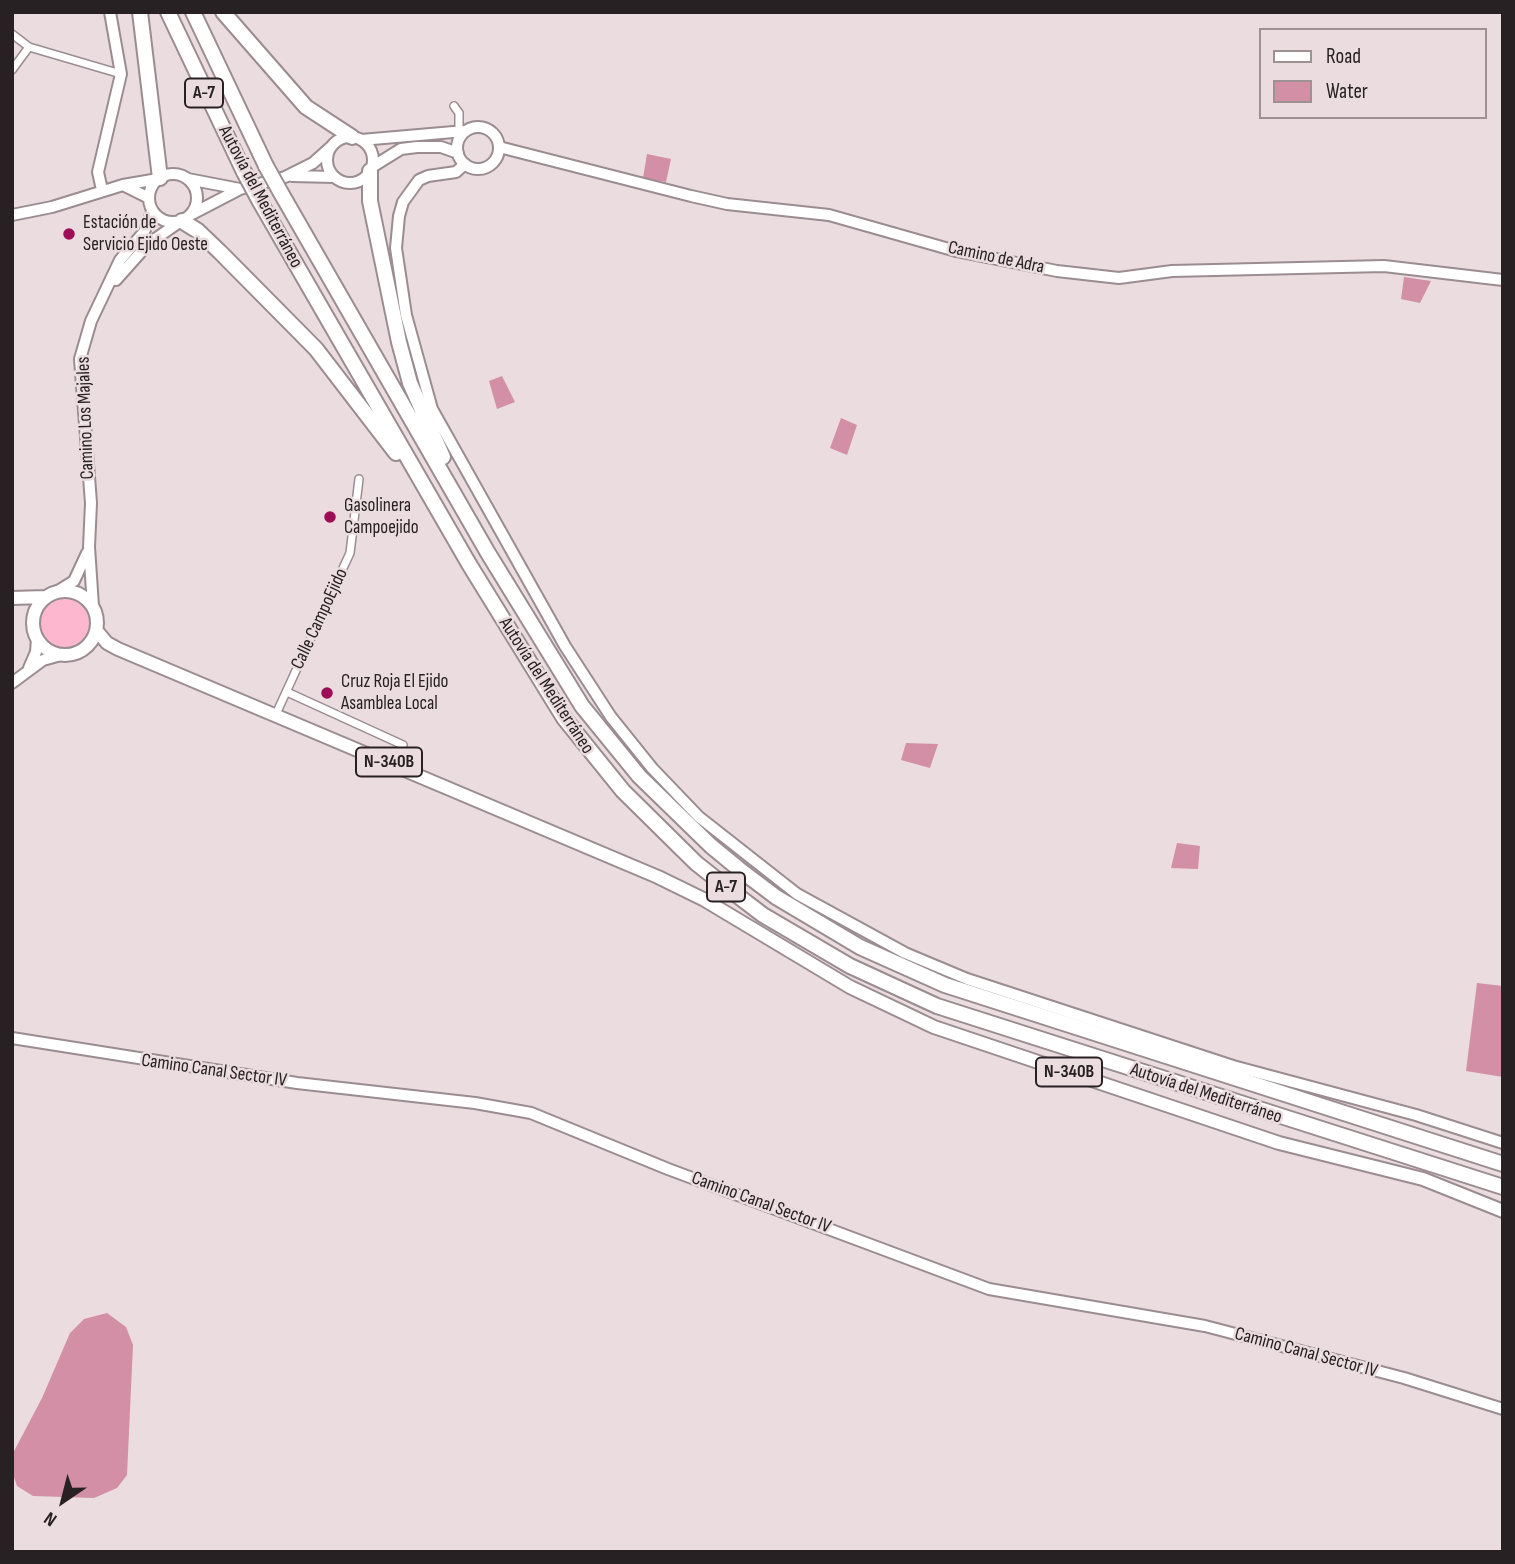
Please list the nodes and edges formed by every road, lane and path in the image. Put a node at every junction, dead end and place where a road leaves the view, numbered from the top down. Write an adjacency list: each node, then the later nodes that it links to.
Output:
1 (110, 12): 9 (street)
2 (141, 12): 20 (highway)
3 (169, 12): 34 (highway, Autovía del Mediterráneo / A-7, bridge)
4 (193, 12): 33 (highway, Autovía del Mediterráneo / A-7, bridge)
5 (223, 12): 12 (highway)
6 (12, 34): 7 (street)
7 (29, 47): 8 (street); 9 (street)
8 (12, 71)
9 (121, 74): 24 (street)
10 (454, 106): 11 (street)
11 (462, 131): 12 (street); 14 (street); 15 (street)
12 (356, 139): 13 (street); 17 (street)
13 (332, 146): 18 (street); 19 (street)
14 (499, 147): 16 (street); 29 (street, Camino de Adra)
15 (458, 153): 16 (street); 17 (street)
16 (465, 164): 51 (street)
17 (371, 169): 19 (street); 33 (highway)
18 (285, 177): 19 (street); 23 (street)
19 (334, 177)
20 (159, 179): 21 (street); 22 (street); 25 (street)
21 (188, 179): 23 (street); 28 (street)
22 (123, 185): 24 (street); 25 (street)
23 (240, 189): 28 (street, Camino Los Majales)
24 (103, 190): 27 (street)
25 (149, 198): 26 (street)
26 (152, 212): 28 (street); 30 (street, Camino Los Majales)
27 (12, 215)
28 (184, 220): 30 (street, Camino Los Majales); 34 (highway)
29 (1503, 279)
30 (105, 293): 32 (street, Camino Los Majales)
31 (359, 479): 47 (street, Calle CampoEjido)
32 (89, 547): 35 (street); 38 (street, Camino Los Majales)
33 (488, 553): 52 (highway, Autovía del Mediterráneo / A-7)
34 (469, 564): 53 (highway, Autovía del Mediterráneo / A-7)
35 (58, 591): 36 (main road); 38 (main road)
36 (45, 597): 37 (main road); 39 (main road)
37 (12, 601): 39 (main road)
38 (93, 606): 40 (main road)
39 (33, 625): 41 (main road)
40 (97, 631): 42 (main road); 43 (main road, N-340B)
41 (37, 638): 44 (main road); 45 (street)
42 (88, 646): 43 (main road, N-340B); 44 (main road, N-340B)
43 (118, 649): 48 (main road, N-340B)
44 (61, 655): 45 (street)
45 (29, 668): 46 (street)
46 (12, 683)
47 (287, 692): 48 (street, Calle CampoEjido); 49 (street)
48 (276, 714): 54 (main road, N-340B)
49 (403, 745)
50 (12, 1038): 55 (street, Camino Canal Sector IV)
51 (1503, 1143)
52 (1503, 1164)
53 (1503, 1188)
54 (1503, 1211)
55 (1503, 1409)

